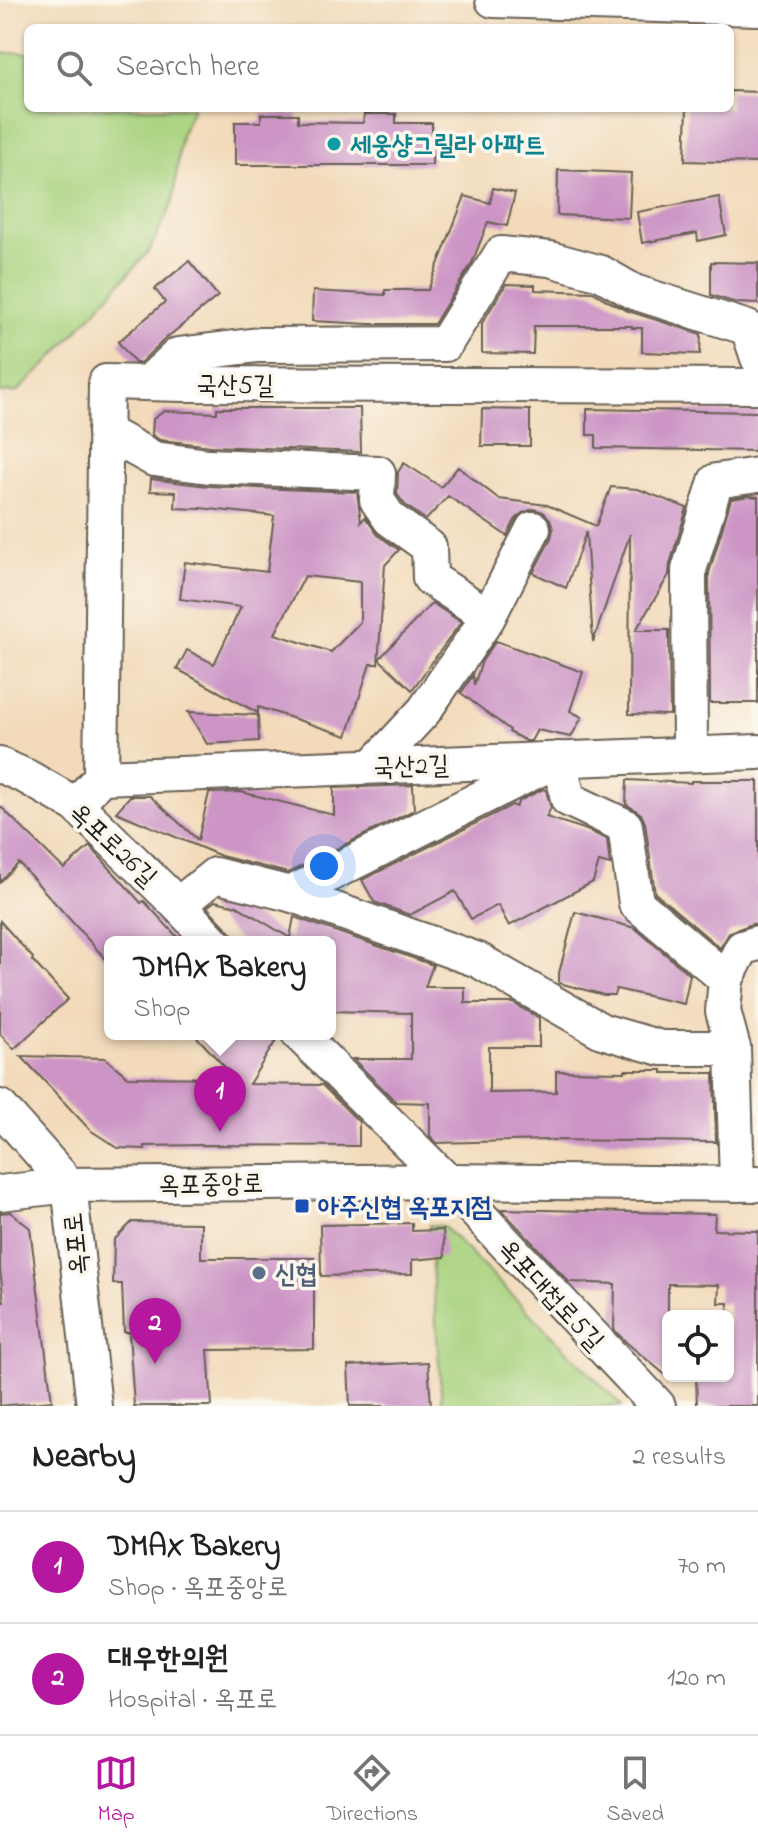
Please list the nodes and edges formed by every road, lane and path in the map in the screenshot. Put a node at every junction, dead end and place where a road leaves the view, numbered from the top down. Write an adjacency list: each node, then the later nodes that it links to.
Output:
1 (493, 0): 2 (street)
2 (758, 8)
3 (758, 358): 4 (street)
4 (148, 383): 5 (street, 국산5길); 6 (street, 국산5길)
5 (758, 386)
6 (105, 432): 9 (street); 15 (street, 국산5길)
7 (758, 475): 11 (street)
8 (533, 529): 9 (street)
9 (488, 616): 14 (street)
10 (758, 752): 11 (street, 국산2길)
11 (690, 754): 12 (street, 국산2길)
12 (559, 759): 14 (street, 국산2길); 17 (street); 21 (street)
13 (0, 765): 16 (street, 옥포로26길)
14 (373, 766): 15 (street, 국산2길)
15 (101, 777): 16 (street)
16 (76, 805): 18 (street, 옥포로26길)
17 (290, 894): 18 (street); 23 (street)
18 (178, 905): 19 (street, 옥포로26길)
19 (207, 936)
20 (758, 943): 21 (street)
21 (726, 979): 23 (street)
22 (305, 1040): 25 (street)
23 (733, 1048): 26 (street)
24 (0, 1107): 27 (street, 옥포로)
25 (447, 1181): 26 (street, 옥포중앙로); 27 (street, 옥포중앙로); 30 (street, 옥포대첩로5길)
26 (748, 1184)
27 (69, 1185): 28 (street, 옥포중앙로); 29 (street, 옥포로)
28 (0, 1193)
29 (94, 1406)
30 (658, 1406)

